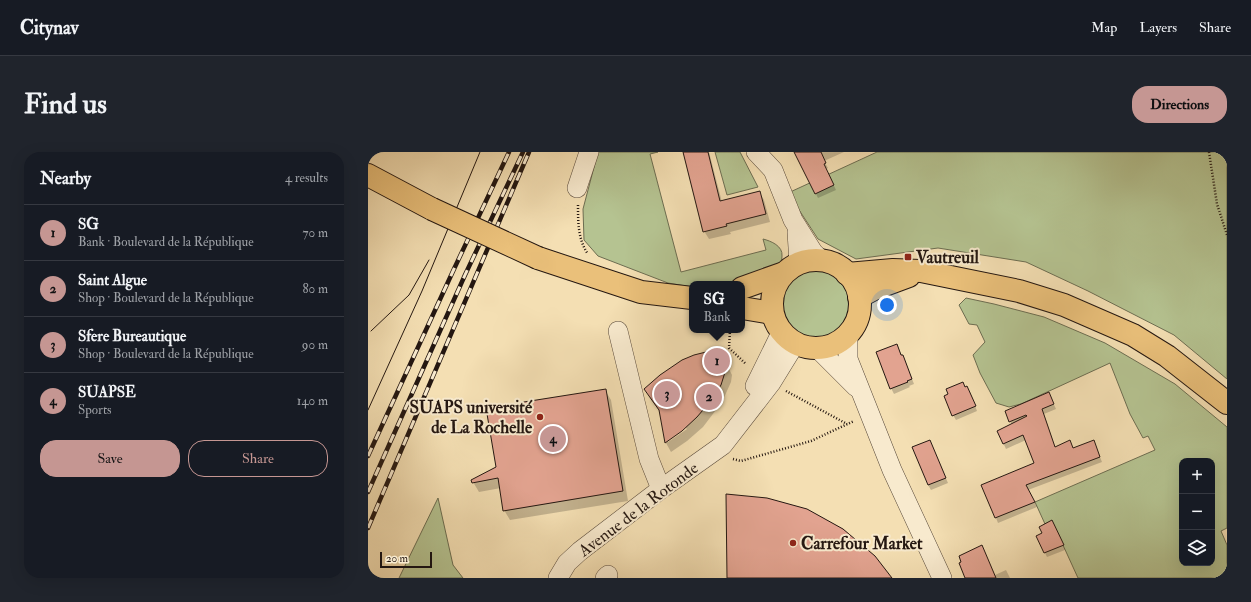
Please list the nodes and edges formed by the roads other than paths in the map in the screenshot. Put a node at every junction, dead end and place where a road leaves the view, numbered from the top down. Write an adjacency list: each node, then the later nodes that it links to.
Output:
1 (589, 152): 4 (street)
2 (756, 152): 5 (street)
3 (368, 175): 12 (main road, bridge)
4 (577, 188)
5 (797, 226): 6 (street); 7 (street)
6 (822, 261): 7 (main road); 9 (main road)
7 (789, 269): 10 (main road); 14 (main road)
8 (921, 271): 9 (main road); 11 (main road); 20 (main road)
9 (847, 274): 11 (main road)
10 (745, 287)
11 (859, 297): 16 (main road)
12 (689, 298)
13 (745, 308): 14 (main road)
14 (772, 313): 17 (main road)
15 (618, 331): 21 (street)
16 (848, 334): 18 (main road); 19 (street)
17 (788, 338): 18 (main road); 21 (street, Avenue de la Rotonde)
18 (817, 348): 19 (street)
19 (860, 391): 23 (street)
20 (1227, 404)
21 (661, 489): 22 (street, Avenue de la Rotonde)
22 (558, 578)
23 (942, 578)

